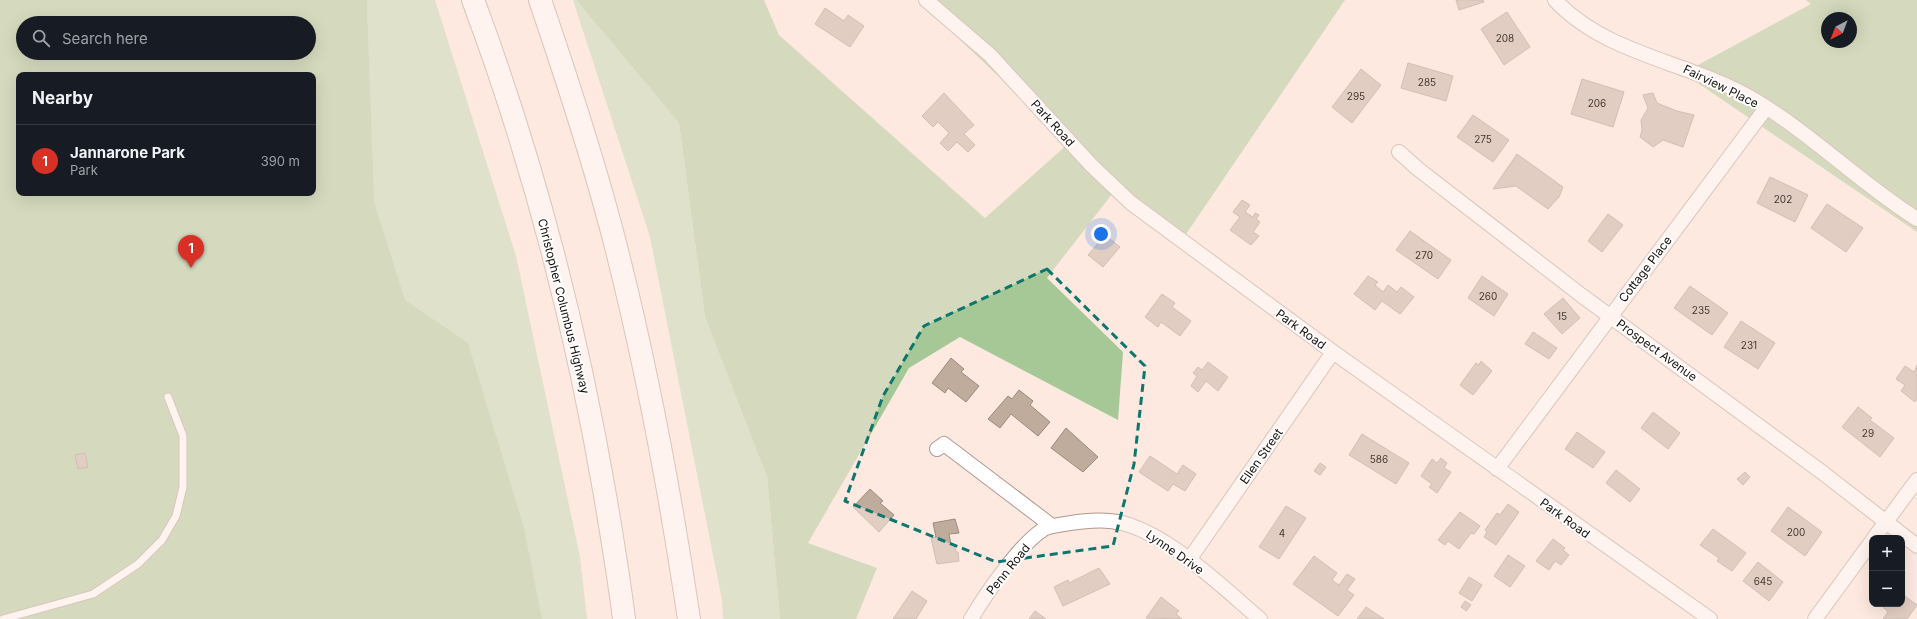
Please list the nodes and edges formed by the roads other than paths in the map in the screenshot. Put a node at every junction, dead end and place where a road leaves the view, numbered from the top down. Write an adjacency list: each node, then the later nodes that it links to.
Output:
1 (473, 0): 21 (highway, Christopher Columbus Highway)
2 (540, 0): 22 (highway)
3 (926, 0): 9 (street, Park Road)
4 (1555, 0): 5 (street, Fairview Place)
5 (1766, 108): 7 (street, Fairview Place); 8 (street, Cottage Place)
6 (1399, 152): 8 (street, Prospect Avenue)
7 (1917, 220)
8 (1610, 316): 12 (street, Cottage Place); 14 (street, Prospect Avenue)
9 (1333, 352): 12 (street, Park Road); 19 (street, Ellen Street)
10 (168, 397): 20 (lane)
11 (937, 449): 15 (street)
12 (1496, 469): 25 (street, Park Road)
13 (1917, 480): 14 (street)
14 (1886, 522): 16 (street); 18 (street, Prospect Avenue)
15 (1052, 526): 19 (street, Lynne Drive); 23 (street, Penn Road)
16 (1876, 535)
17 (1869, 545): 26 (street)
18 (1917, 546)
19 (1189, 560): 24 (street, Lynne Drive)
20 (3, 619)
21 (624, 619)
22 (689, 619)
23 (971, 619)
24 (1260, 619)
25 (1710, 619)
26 (1815, 619)

